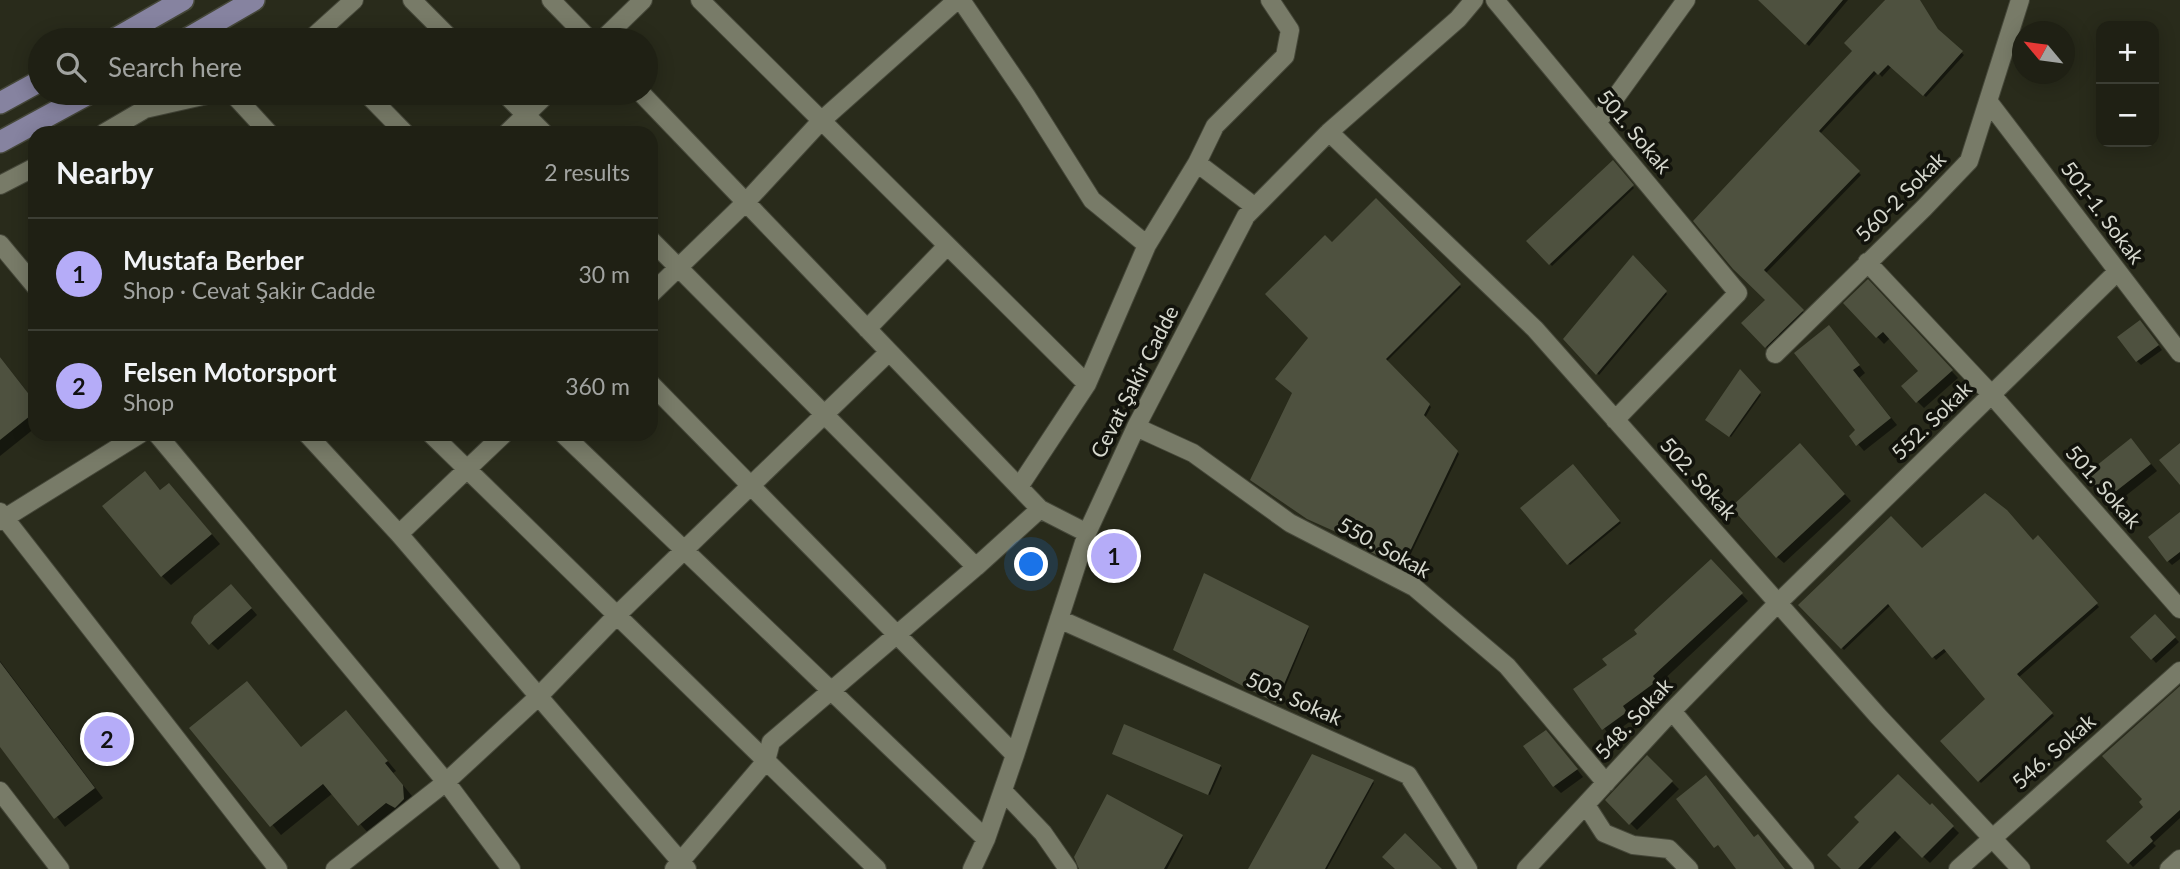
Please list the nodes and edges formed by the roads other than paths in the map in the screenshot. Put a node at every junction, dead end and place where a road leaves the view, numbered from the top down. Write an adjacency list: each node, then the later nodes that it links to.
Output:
1 (183, 0): 14 (main road)
2 (254, 0): 15 (main road)
3 (354, 0): 16 (street)
4 (412, 0): 17 (street)
5 (551, 0): 18 (street)
6 (643, 0): 19 (street)
7 (700, 0): 31 (street)
8 (959, 0): 31 (street); 48 (street)
9 (1270, 0): 42 (street)
10 (1474, 0): 40 (street, Cevat Şakir Cadde)
11 (1495, 0): 32 (street, 501. Sokak)
12 (1686, 0): 32 (street)
13 (2020, 0): 21 (street, 560-2 Sokak)
14 (134, 28)
15 (206, 28)
16 (323, 28)
17 (440, 28)
18 (578, 28)
19 (614, 28)
20 (28, 88): 22 (main road)
21 (1988, 101): 51 (street, 560-2 Sokak); 53 (street, 501-1. Sokak)
22 (0, 103)
23 (68, 105): 33 (main road)
24 (163, 105): 34 (street)
25 (243, 105): 35 (street)
26 (378, 105): 36 (street)
27 (517, 105): 30 (street)
28 (535, 105): 30 (street)
29 (652, 105): 45 (street)
30 (526, 114): 37 (street); 38 (street)
31 (821, 121): 45 (street); 49 (street)
32 (1597, 123): 64 (street, 501. Sokak)
33 (29, 126)
34 (120, 126)
35 (263, 126)
36 (398, 126)
37 (514, 126)
38 (537, 126)
39 (28, 127): 41 (main road)
40 (1329, 132): 46 (street, Cevat Şakir Cadde); 64 (street, 502. Sokak)
41 (0, 142)
42 (1197, 163): 46 (street); 48 (street)
43 (28, 171): 44 (street)
44 (0, 185)
45 (746, 202): 52 (street); 56 (street)
46 (1255, 207): 65 (street, Cevat Şakir Cadde)
47 (0, 244): 54 (street)
48 (1147, 245): 60 (street)
49 (947, 246): 56 (street); 60 (street)
50 (658, 247): 52 (street)
51 (1867, 262): 59 (street, 560-2 Sokak); 62 (street, 501. Sokak)
52 (678, 268): 55 (street); 63 (street)
53 (2118, 272): 58 (street, 501-1. Sokak); 62 (street, 552. Sokak)
54 (28, 278)
55 (658, 287)
56 (867, 329): 57 (street)
57 (889, 352): 63 (street); 74 (street)
58 (2180, 353)
59 (1775, 354)
60 (1087, 384): 74 (street)
61 (658, 391): 73 (street)
62 (1991, 394): 81 (street, 552. Sokak); 82 (street, 501. Sokak)
63 (824, 415): 73 (street); 80 (street)
64 (1615, 419): 81 (street, 502. Sokak)
65 (1136, 427): 77 (street, Cevat Şakir Cadde); 93 (street, 550. Sokak)
66 (128, 441): 76 (street)
67 (163, 441): 92 (street)
68 (313, 441): 78 (street)
69 (438, 441): 72 (street)
70 (496, 441): 72 (street)
71 (570, 441): 79 (street)
72 (467, 469): 78 (street); 83 (street)
73 (751, 486): 79 (street); 85 (street)
74 (1019, 487): 75 (street)
75 (1040, 509): 77 (street); 80 (street)
76 (2, 517): 102 (street)
77 (1087, 533): 84 (street, Cevat Şakir Cadde)
78 (399, 534): 88 (street)
79 (684, 551): 83 (street); 87 (street)
80 (976, 567): 85 (street)
81 (1778, 603): 89 (street, 548. Sokak); 97 (street, 502. Sokak)
82 (2180, 609)
83 (617, 615): 88 (street); 91 (street)
84 (1059, 619): 90 (street, Cevat Şakir Cadde); 108 (street, 503. Sokak)
85 (897, 635): 87 (street); 90 (street)
86 (2180, 671): 97 (street, 546. Sokak)
87 (829, 690): 91 (street); 98 (street)
88 (538, 697): 92 (street); 100 (street)
89 (1672, 712): 93 (street, 548. Sokak); 111 (street)
90 (1015, 755): 95 (street, Cevat Şakir Cadde)
91 (766, 761): 100 (street); 105 (street)
92 (446, 782): 103 (street); 104 (street)
93 (1606, 783): 96 (street, 548. Sokak)
94 (0, 791): 101 (street)
95 (1003, 791): 98 (street, Cevat Şakir Cadde); 107 (street)
96 (1586, 805): 109 (street, 548. Sokak); 110 (street)
97 (1991, 838): 112 (street, 546. Sokak); 113 (street, 502. Sokak)
98 (986, 839): 106 (street, Cevat Şakir Cadde)
99 (2180, 859): 114 (street)
100 (681, 867)
101 (60, 869)
102 (278, 869)
103 (335, 869)
104 (511, 869)
105 (877, 869)
106 (972, 869)
107 (1068, 869)
108 (1468, 869)
109 (1526, 869)
110 (1689, 869)
111 (1805, 869)
112 (1958, 869)
113 (2021, 869)
114 (2169, 869)

